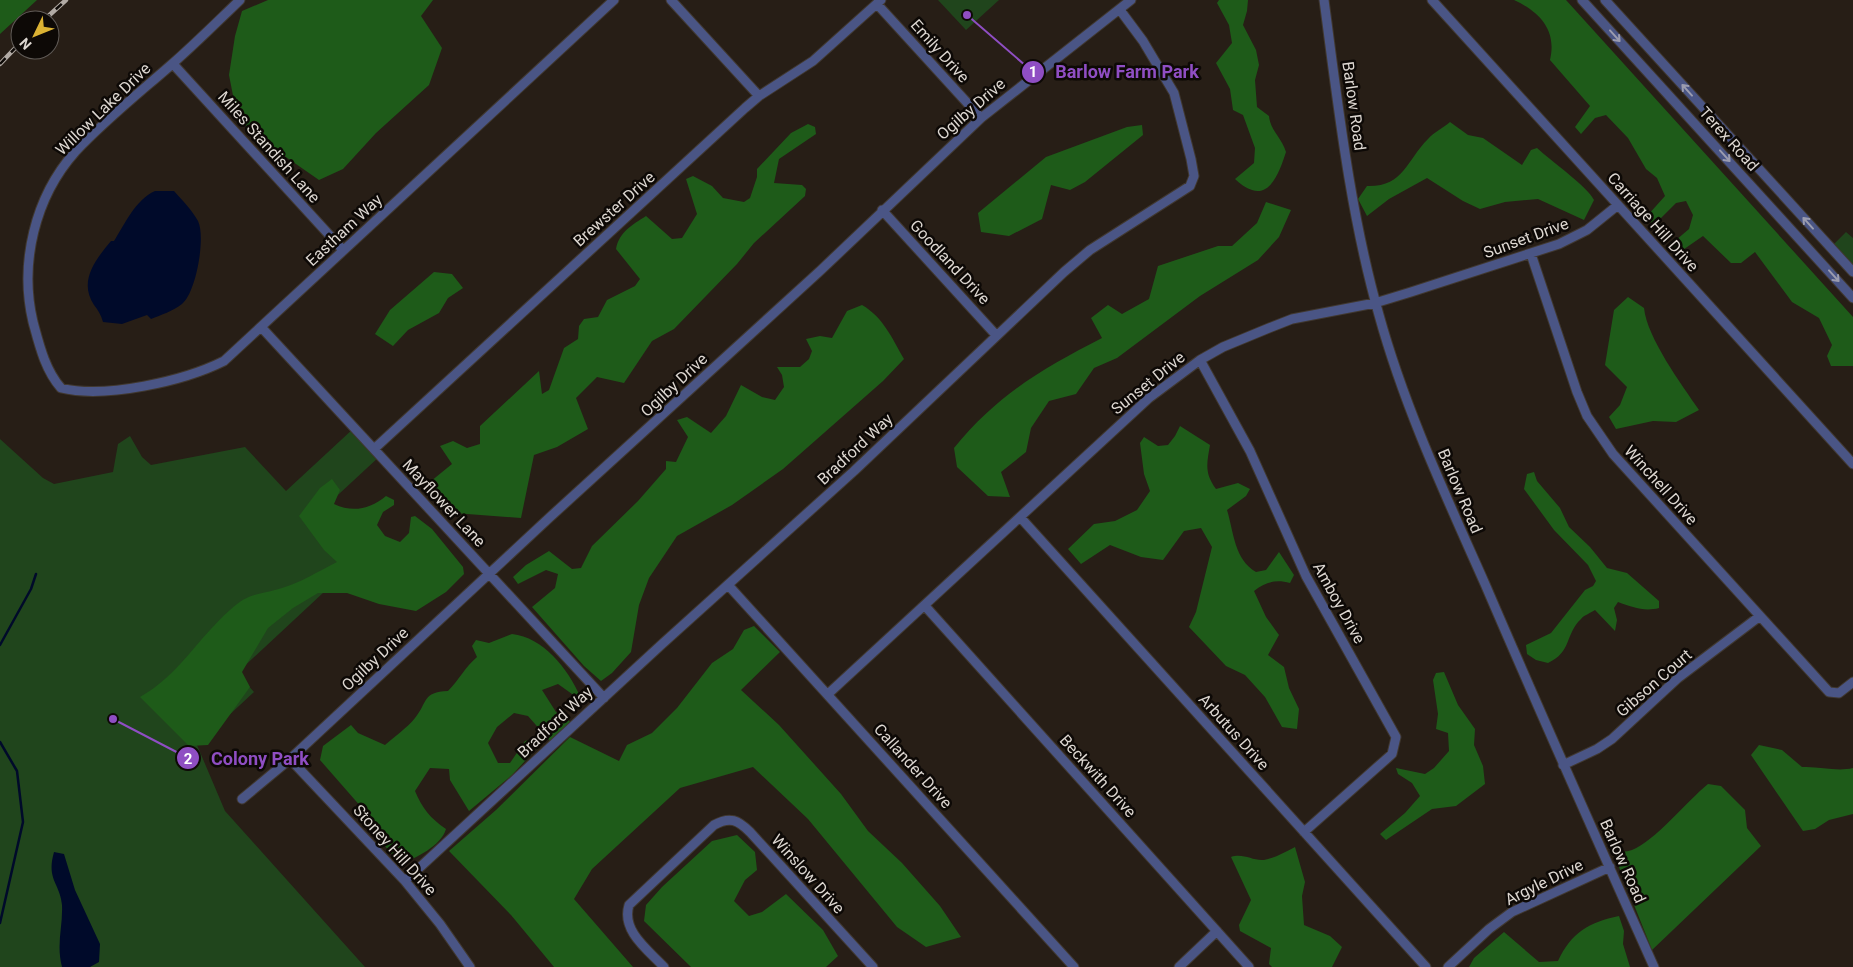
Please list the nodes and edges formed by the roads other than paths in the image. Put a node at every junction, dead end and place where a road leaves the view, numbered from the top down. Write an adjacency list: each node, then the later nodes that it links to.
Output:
1 (240, 0): 11 (street, Willow Lake Drive)
2 (614, 0): 19 (street, Eastham Way)
3 (671, 0): 12 (street)
4 (1132, 0): 10 (street, Ogilby Drive)
5 (1324, 0): 24 (street, Barlow Road)
6 (1432, 0): 16 (street, Carriage Hill Drive)
7 (1582, 0): 15 (street, Terex Road, one-way to 15)
8 (1606, 0): 14 (street, Terex Road, one-way to 8)
9 (879, 2): 12 (street, Brewster Drive); 13 (street, Emily Drive)
10 (1120, 10): 13 (street, Ogilby Drive); 26 (street, Bradford Way)
11 (173, 64): 19 (street, Miles Standish Lane); 28 (street, Willow Lake Drive)
12 (759, 96): 29 (street, Brewster Drive)
13 (981, 118): 17 (street, Ogilby Drive)
14 (1725, 131): 15 (street); 18 (street, Terex Road, one-way to 14)
15 (1712, 143): 21 (street, Terex Road, one-way to 21)
16 (1618, 205): 20 (street, Sunset Drive); 30 (street, Carriage Hill Drive)
17 (882, 210): 26 (street, Goodland Drive); 32 (street, Ogilby Drive)
18 (1827, 244): 21 (street); 22 (street, Terex Road)
19 (343, 250): 25 (street, Eastham Way)
20 (1531, 254): 24 (street, Sunset Drive); 35 (street, Winchell Drive)
21 (1815, 255): 23 (street, Terex Road, one-way to 23)
22 (1853, 272)
23 (1853, 298)
24 (1375, 303): 27 (street, Sunset Drive); 40 (street, Barlow Road)
25 (262, 328): 28 (street, Eastham Way); 29 (street, Mayflower Lane)
26 (996, 335): 33 (street, Bradford Way)
27 (1200, 360): 31 (street, Sunset Drive); 42 (street, Amboy Drive)
28 (55, 382)
29 (374, 449): 32 (street, Mayflower Lane)
30 (1853, 464)
31 (1020, 518): 34 (street, Sunset Drive); 42 (street, Arbutus Drive)
32 (489, 574): 38 (street, Mayflower Lane); 39 (street, Ogilby Drive)
33 (729, 586): 37 (street, Callander Drive); 38 (street, Bradford Way)
34 (924, 606): 37 (street, Sunset Drive); 45 (street, Beckwith Drive)
35 (1760, 616): 36 (street, Winchell Drive); 40 (street, Gibson Court)
36 (1853, 682)
37 (828, 694): 49 (street, Callander Drive)
38 (604, 698): 44 (street, Bradford Way)
39 (290, 759): 41 (street, Ogilby Drive); 44 (street, Stoney Hill Drive)
40 (1563, 766): 43 (street, Barlow Road)
41 (242, 799)
42 (1304, 832): 52 (street, Arbutus Drive)
43 (1610, 867): 53 (street, Argyle Drive); 54 (street, Barlow Road)
44 (405, 881): 46 (street, Stoney Hill Drive)
45 (1217, 931): 50 (street); 51 (street, Beckwith Drive)
46 (470, 967)
47 (664, 967): 48 (street, Winslow Drive)
48 (873, 967)
49 (1074, 967)
50 (1179, 967)
51 (1249, 967)
52 (1426, 967)
53 (1448, 967)
54 (1654, 967)

